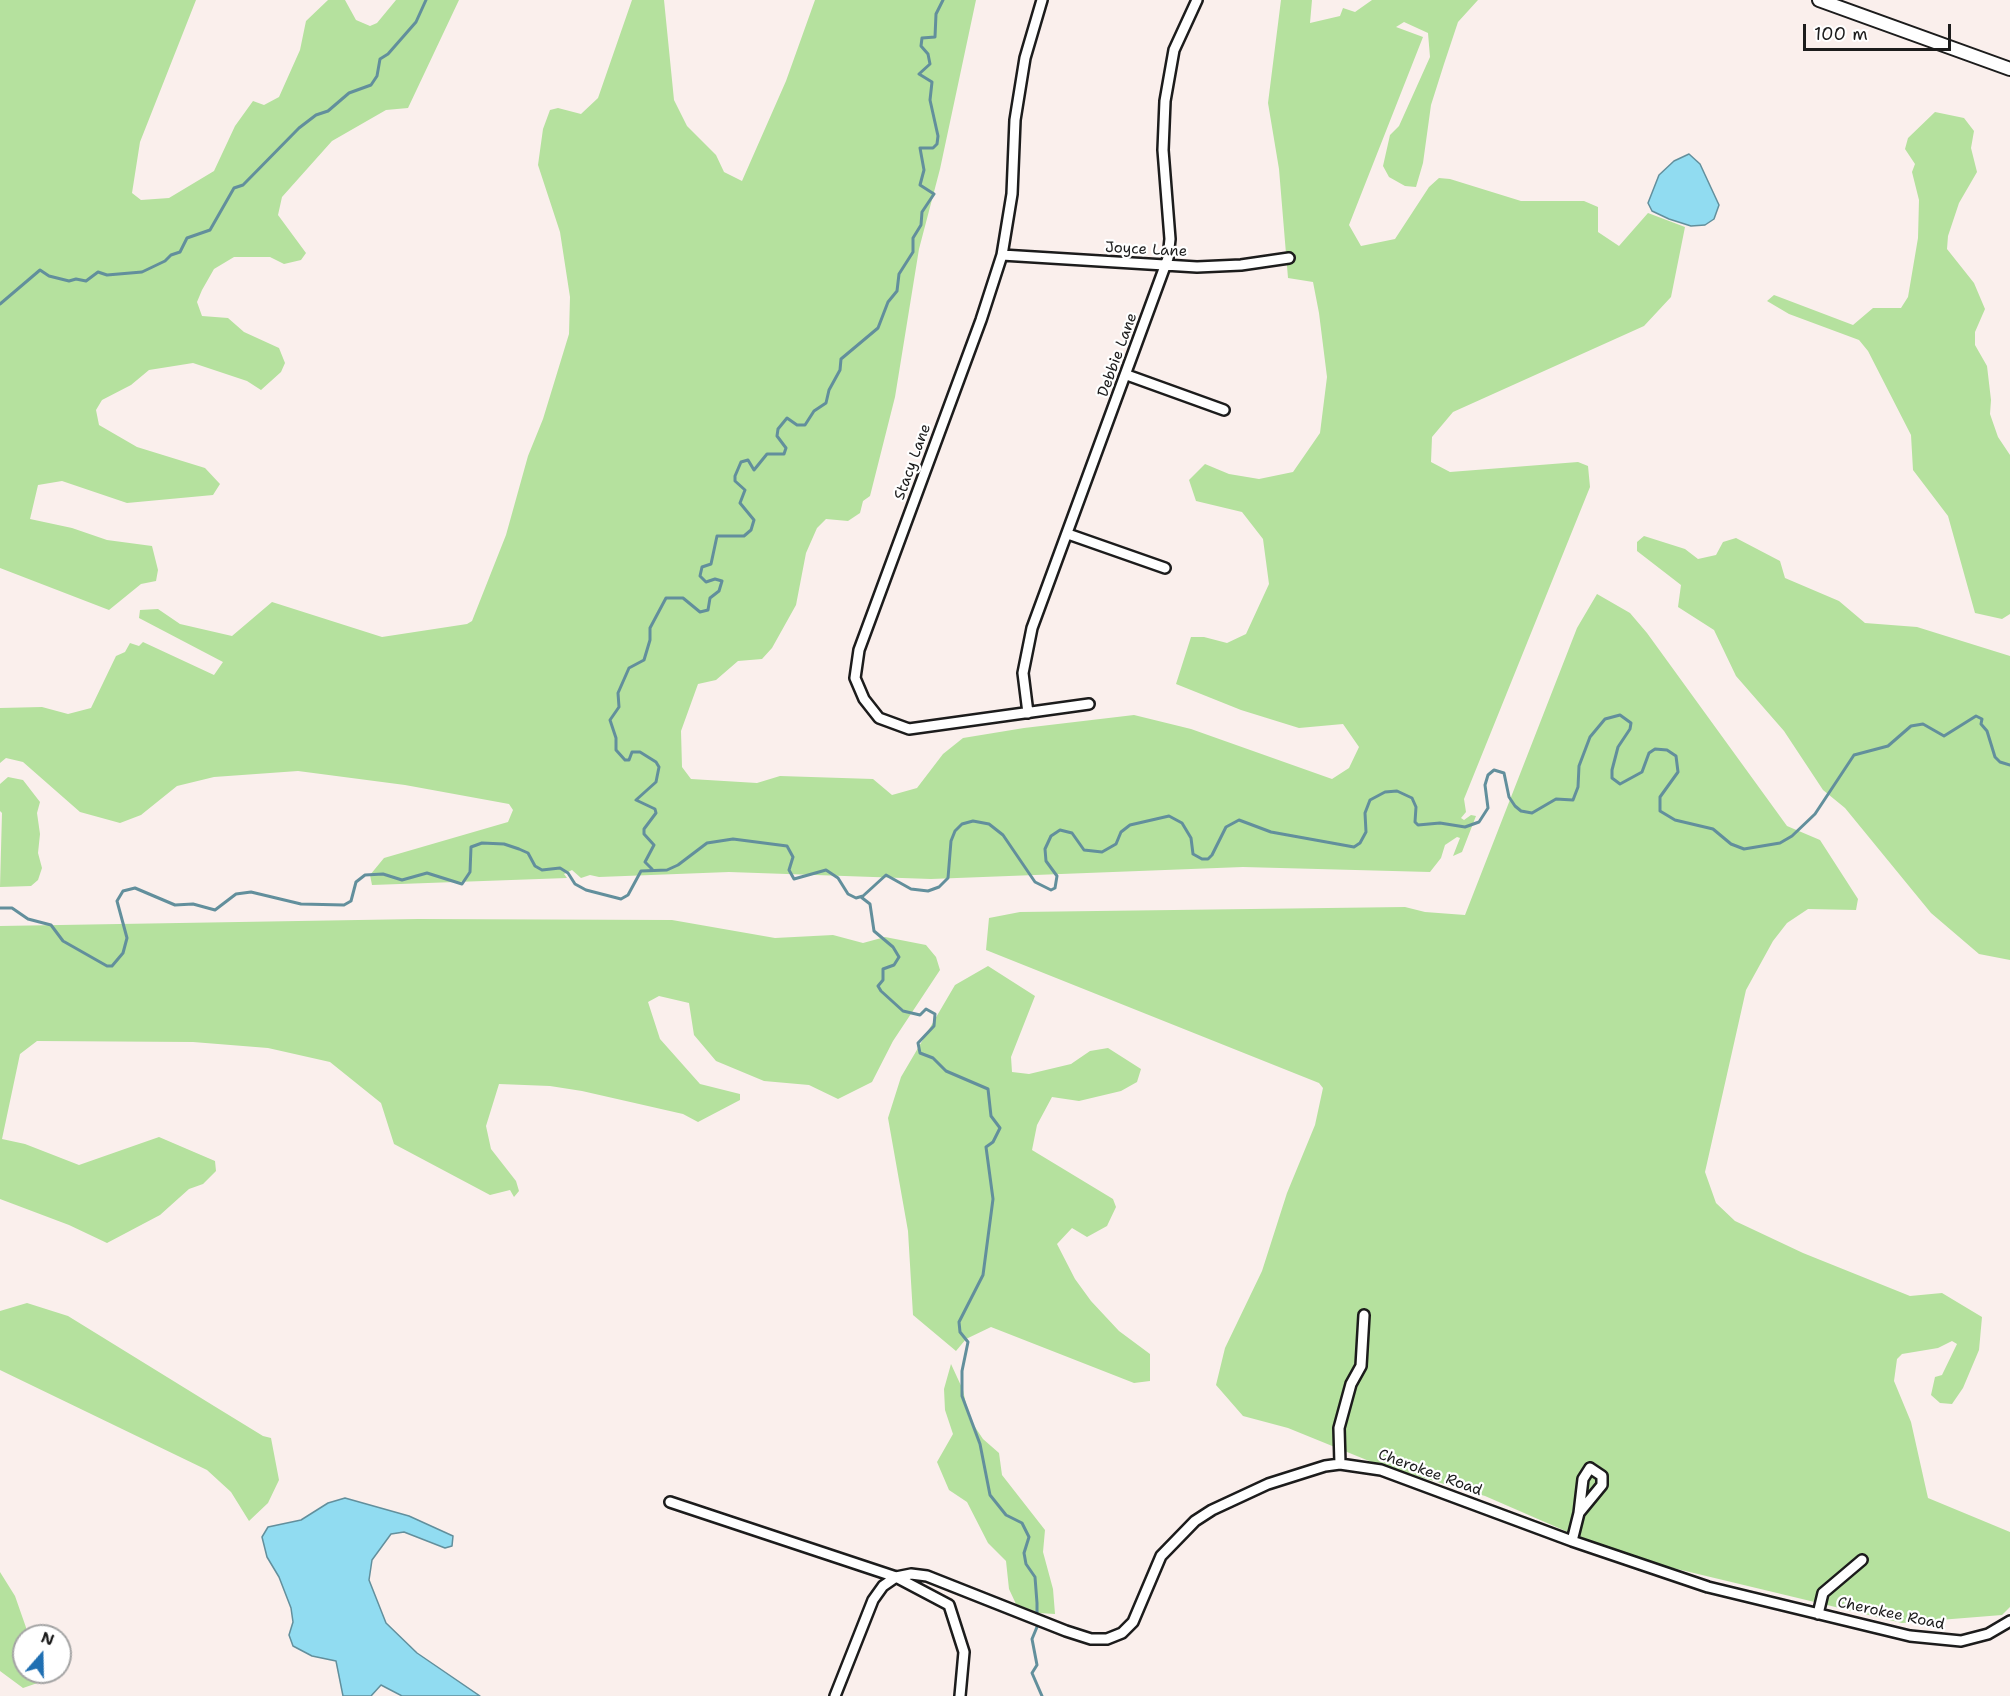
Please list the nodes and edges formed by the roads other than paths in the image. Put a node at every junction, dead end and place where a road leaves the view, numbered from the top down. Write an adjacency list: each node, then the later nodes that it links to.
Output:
1 (1042, 0): 5 (street, Stacy Lane)
2 (1197, 0): 7 (street, Debbie Lane)
3 (1820, 0): 4 (main road)
4 (2010, 69)
5 (1002, 255): 7 (street, Joyce Lane); 13 (street, Stacy Lane)
6 (1289, 258): 7 (street, Joyce Lane)
7 (1166, 267): 8 (street, Debbie Lane)
8 (1127, 375): 9 (street); 10 (street, Debbie Lane)
9 (1224, 410)
10 (1068, 534): 11 (street); 13 (street, Debbie Lane)
11 (1165, 568)
12 (1089, 704): 13 (street, Stacy Lane)
13 (1028, 713)
14 (1364, 1315): 15 (street)
15 (1340, 1464): 18 (street, Cherokee Road); 20 (street, Cherokee Road)
16 (670, 1502): 20 (street)
17 (1579, 1513): 18 (street)
18 (1572, 1541): 21 (street, Cherokee Road)
19 (1862, 1560): 21 (street)
20 (896, 1577): 23 (street); 24 (street)
21 (1818, 1614): 22 (street, Cherokee Road)
22 (2010, 1621)
23 (835, 1696)
24 (960, 1696)

